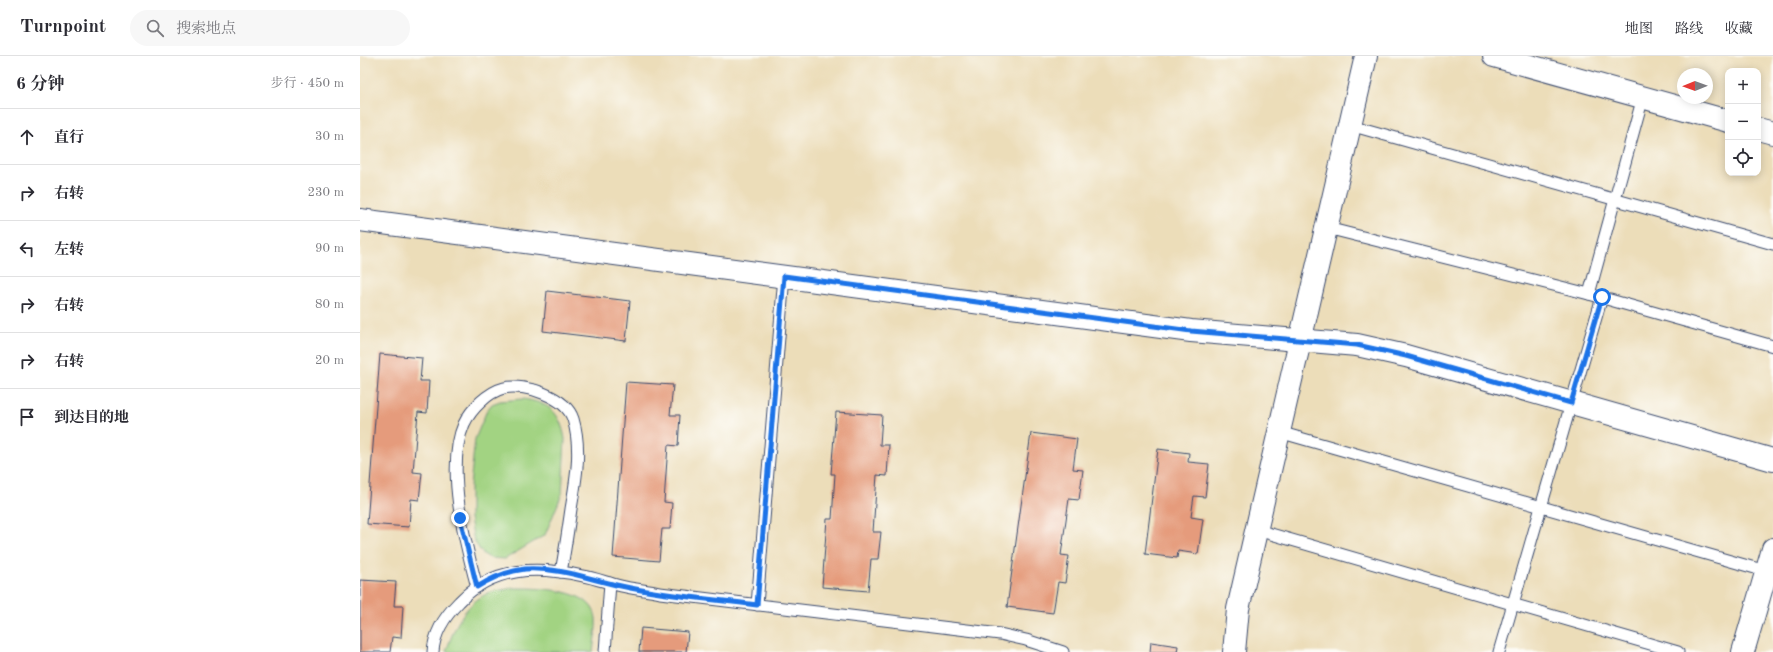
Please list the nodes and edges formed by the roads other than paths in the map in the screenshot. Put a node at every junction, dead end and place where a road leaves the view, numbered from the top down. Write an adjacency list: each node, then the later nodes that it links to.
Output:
1 (1366, 56): 5 (street)
2 (1494, 56): 3 (street)
3 (1643, 98): 4 (street); 8 (lane)
4 (1725, 120)
5 (1350, 125): 8 (lane); 10 (street)
6 (1761, 130): 7 (street)
7 (1773, 133)
8 (1615, 199): 11 (lane); 13 (lane)
9 (360, 220): 12 (street)
10 (1327, 228): 13 (lane); 15 (street)
11 (1773, 244)
12 (784, 276): 15 (street); 28 (lane)
13 (1589, 294): 14 (lane)
14 (1602, 297): 16 (lane); 17 (lane)
15 (1301, 340): 17 (street); 18 (street)
16 (1773, 346)
17 (1571, 403): 19 (street); 20 (lane)
18 (1279, 432): 20 (lane); 21 (street)
19 (1773, 460)
20 (1541, 507): 24 (lane); 27 (lane)
21 (1257, 530): 27 (lane); 32 (street)
22 (1773, 549): 24 (street)
23 (562, 572): 25 (lane); 26 (lane); 26 (lane)
24 (1770, 572): 35 (street)
25 (610, 583): 28 (lane); 30 (lane)
26 (477, 587): 29 (lane)
27 (1513, 604): 33 (lane); 34 (lane)
28 (757, 605): 31 (lane)
29 (433, 652)
30 (605, 652)
31 (1063, 652)
32 (1234, 652)
33 (1499, 652)
34 (1678, 652)
35 (1743, 652)

